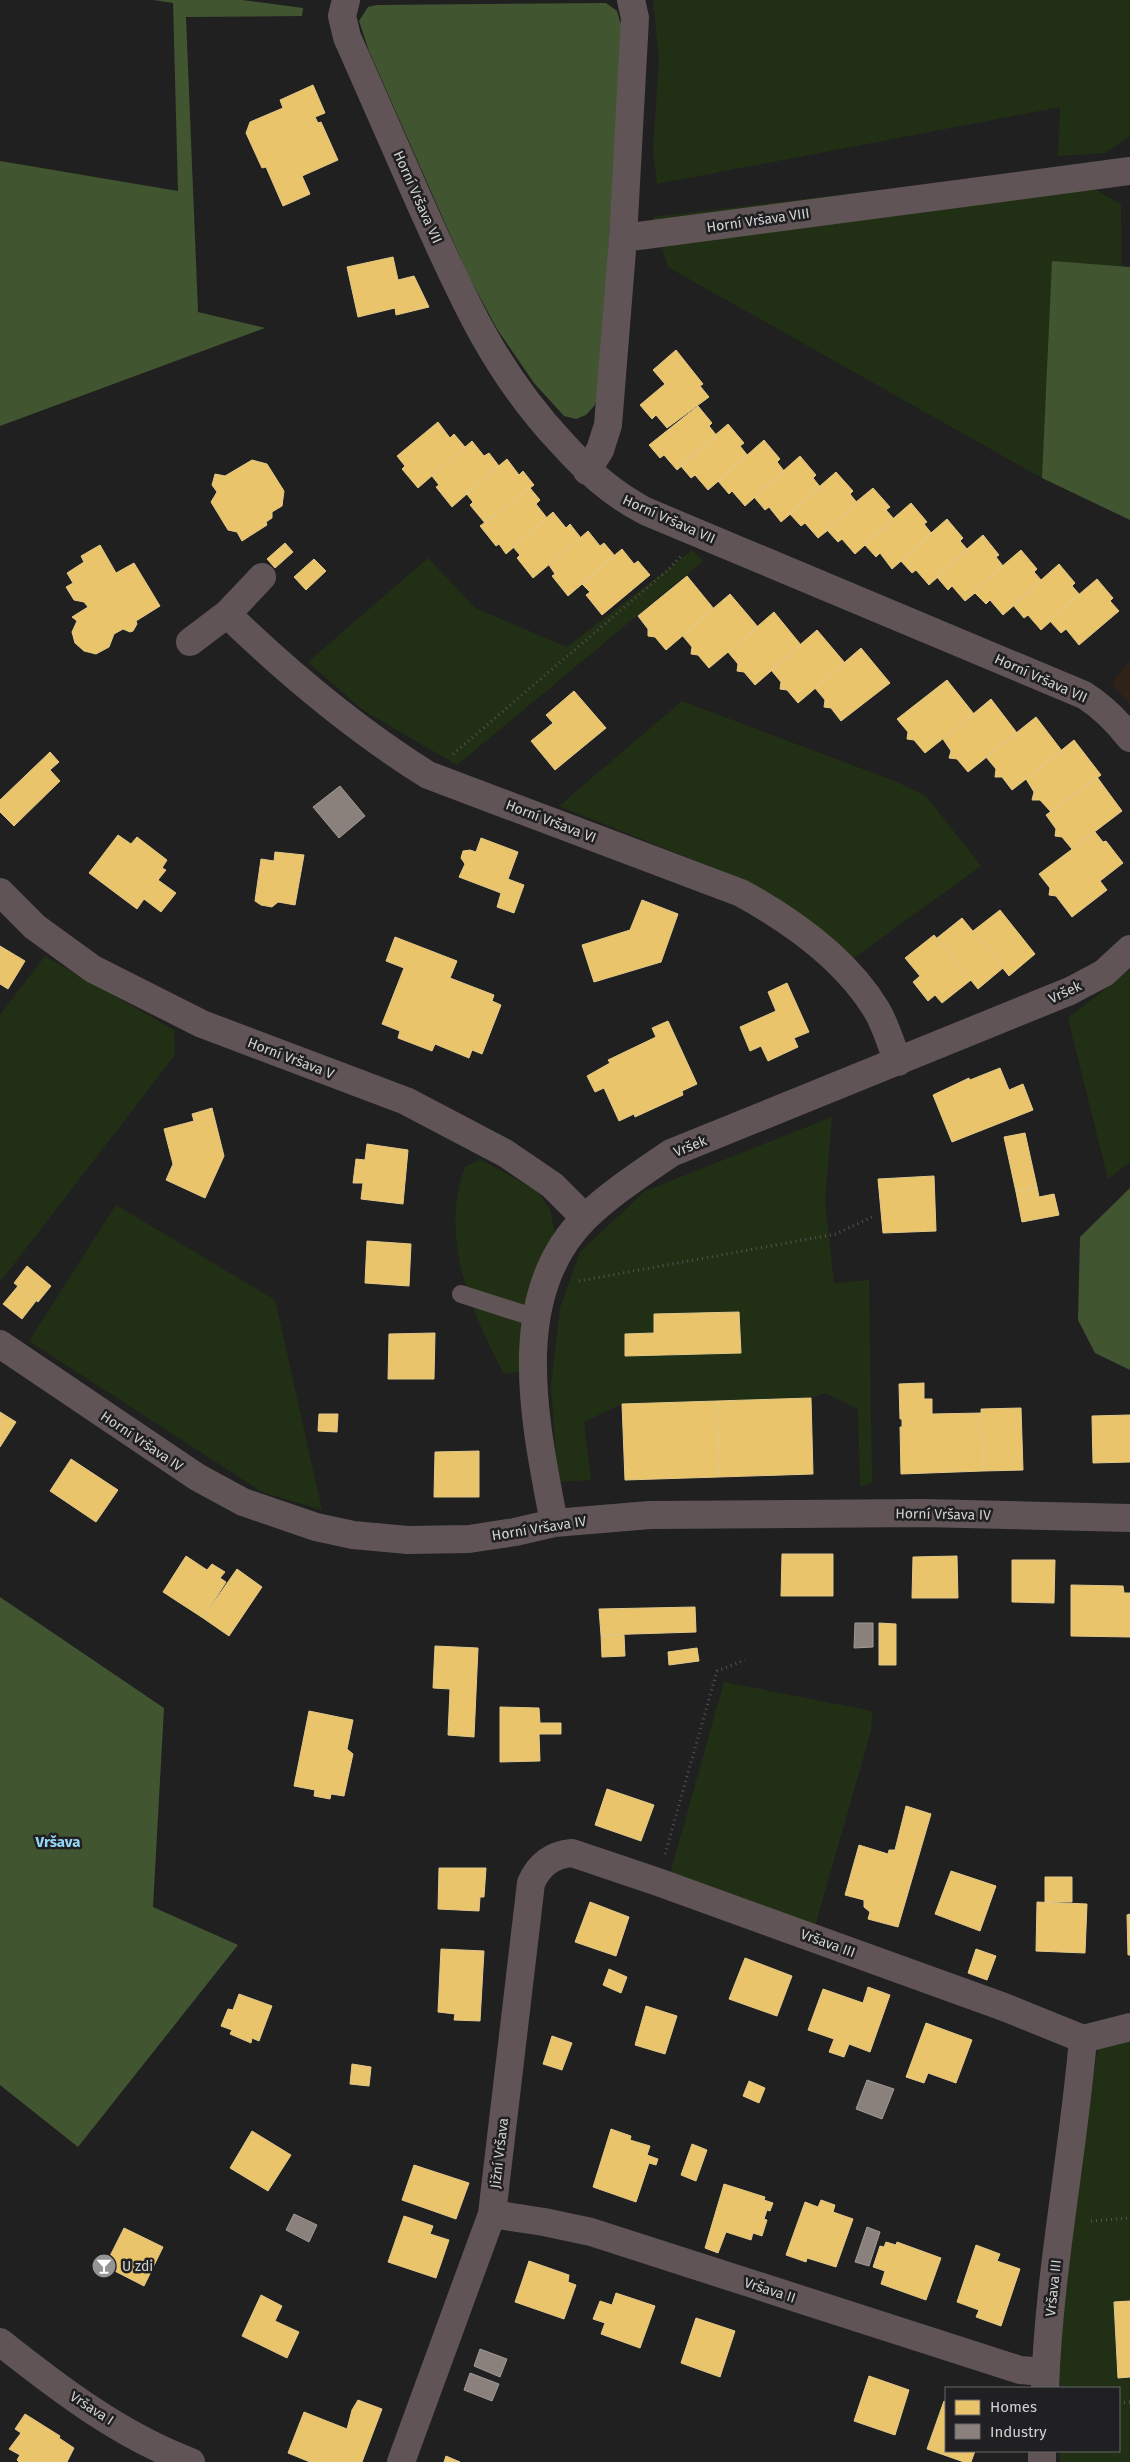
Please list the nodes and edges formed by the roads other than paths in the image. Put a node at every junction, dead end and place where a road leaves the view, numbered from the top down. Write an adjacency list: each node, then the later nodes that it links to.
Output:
1 (346, 0): 5 (street, Horní Vršava VII)
2 (631, 0): 4 (street)
3 (1130, 171): 4 (street, Horní Vršava VIII)
4 (623, 238): 5 (street)
5 (587, 470): 9 (street, Horní Vršava VII)
6 (262, 577): 7 (street)
7 (227, 614): 8 (street); 12 (street, Horní Vršava VI)
8 (190, 642)
9 (1130, 738)
10 (0, 892): 13 (street, Horní Vršava V)
11 (1130, 948): 12 (street, Vršek)
12 (898, 1062): 13 (street, Vršek)
13 (585, 1218): 15 (street, Vršek)
14 (462, 1294): 15 (lane)
15 (536, 1318): 18 (street, Vršek)
16 (0, 1344): 18 (street, Horní Vršava IV)
17 (1130, 1518): 18 (street, Horní Vršava IV)
18 (554, 1523)
19 (572, 1853): 21 (street, Vršava III); 22 (street, Jižní Vršava)
20 (1130, 2027): 21 (street)
21 (1083, 2039): 24 (street, Vršava III)
22 (492, 2214): 24 (street, Vršava II); 26 (street, Jižní Vršava)
23 (0, 2342): 25 (street, Vršava I)
24 (1045, 2380)
25 (191, 2462)
26 (401, 2462)

